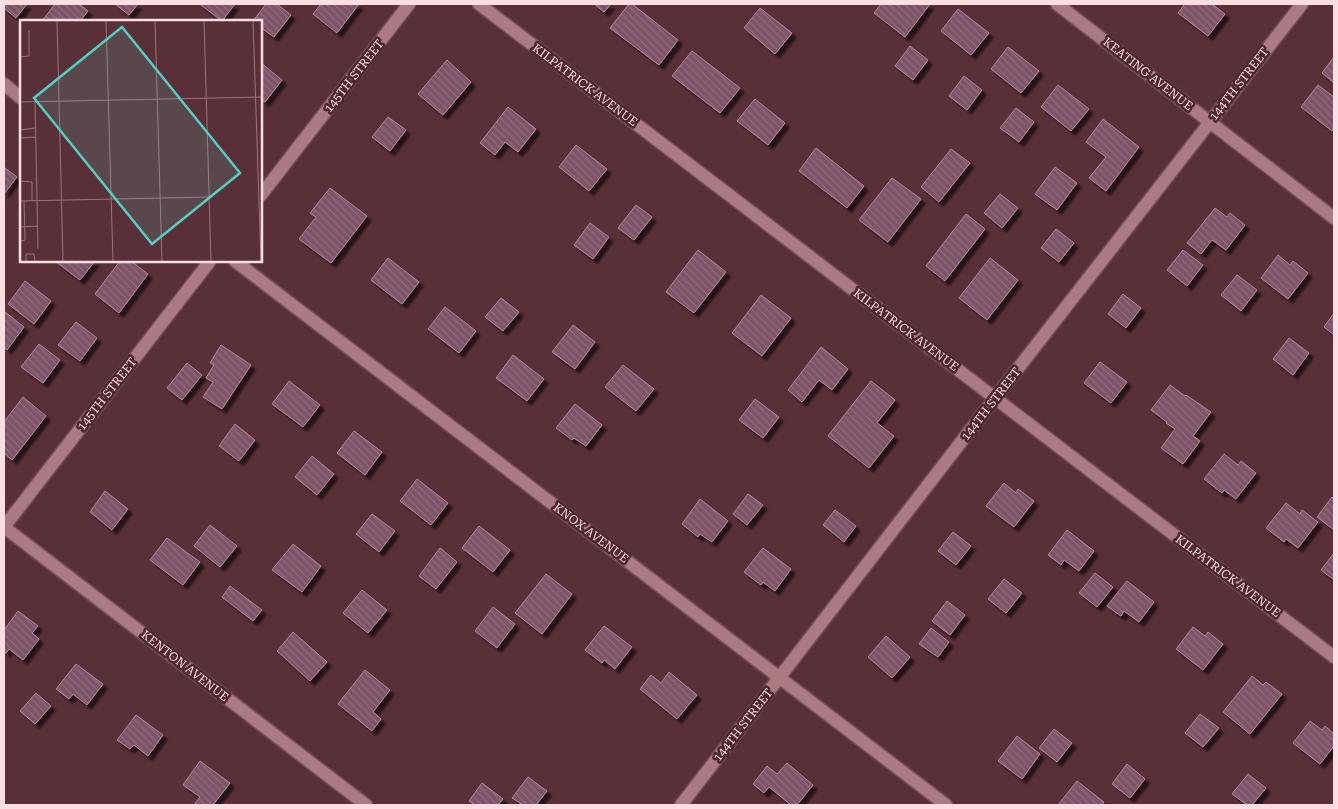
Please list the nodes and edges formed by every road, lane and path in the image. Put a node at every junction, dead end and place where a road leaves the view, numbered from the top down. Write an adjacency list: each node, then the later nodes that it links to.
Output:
1 (409, 4): 8 (street, 145TH STREET)
2 (478, 4): 12 (street, KILPATRICK AVENUE)
3 (1057, 4): 7 (street, KEATING AVENUE)
4 (1302, 4): 7 (street, 144TH STREET)
5 (4, 84): 6 (street)
6 (20, 97)
7 (1210, 122): 9 (street, KEATING AVENUE); 12 (street, 144TH STREET)
8 (262, 194)
9 (1334, 218)
10 (209, 262): 13 (street, 145TH STREET)
11 (236, 262): 15 (street, KNOX AVENUE)
12 (995, 398): 14 (street, KILPATRICK AVENUE); 15 (street, 144TH STREET)
13 (4, 527): 16 (street, KENTON AVENUE)
14 (1334, 657)
15 (780, 677): 17 (street, 144TH STREET); 18 (street, KNOX AVENUE)
16 (366, 805)
17 (681, 805)
18 (946, 805)

